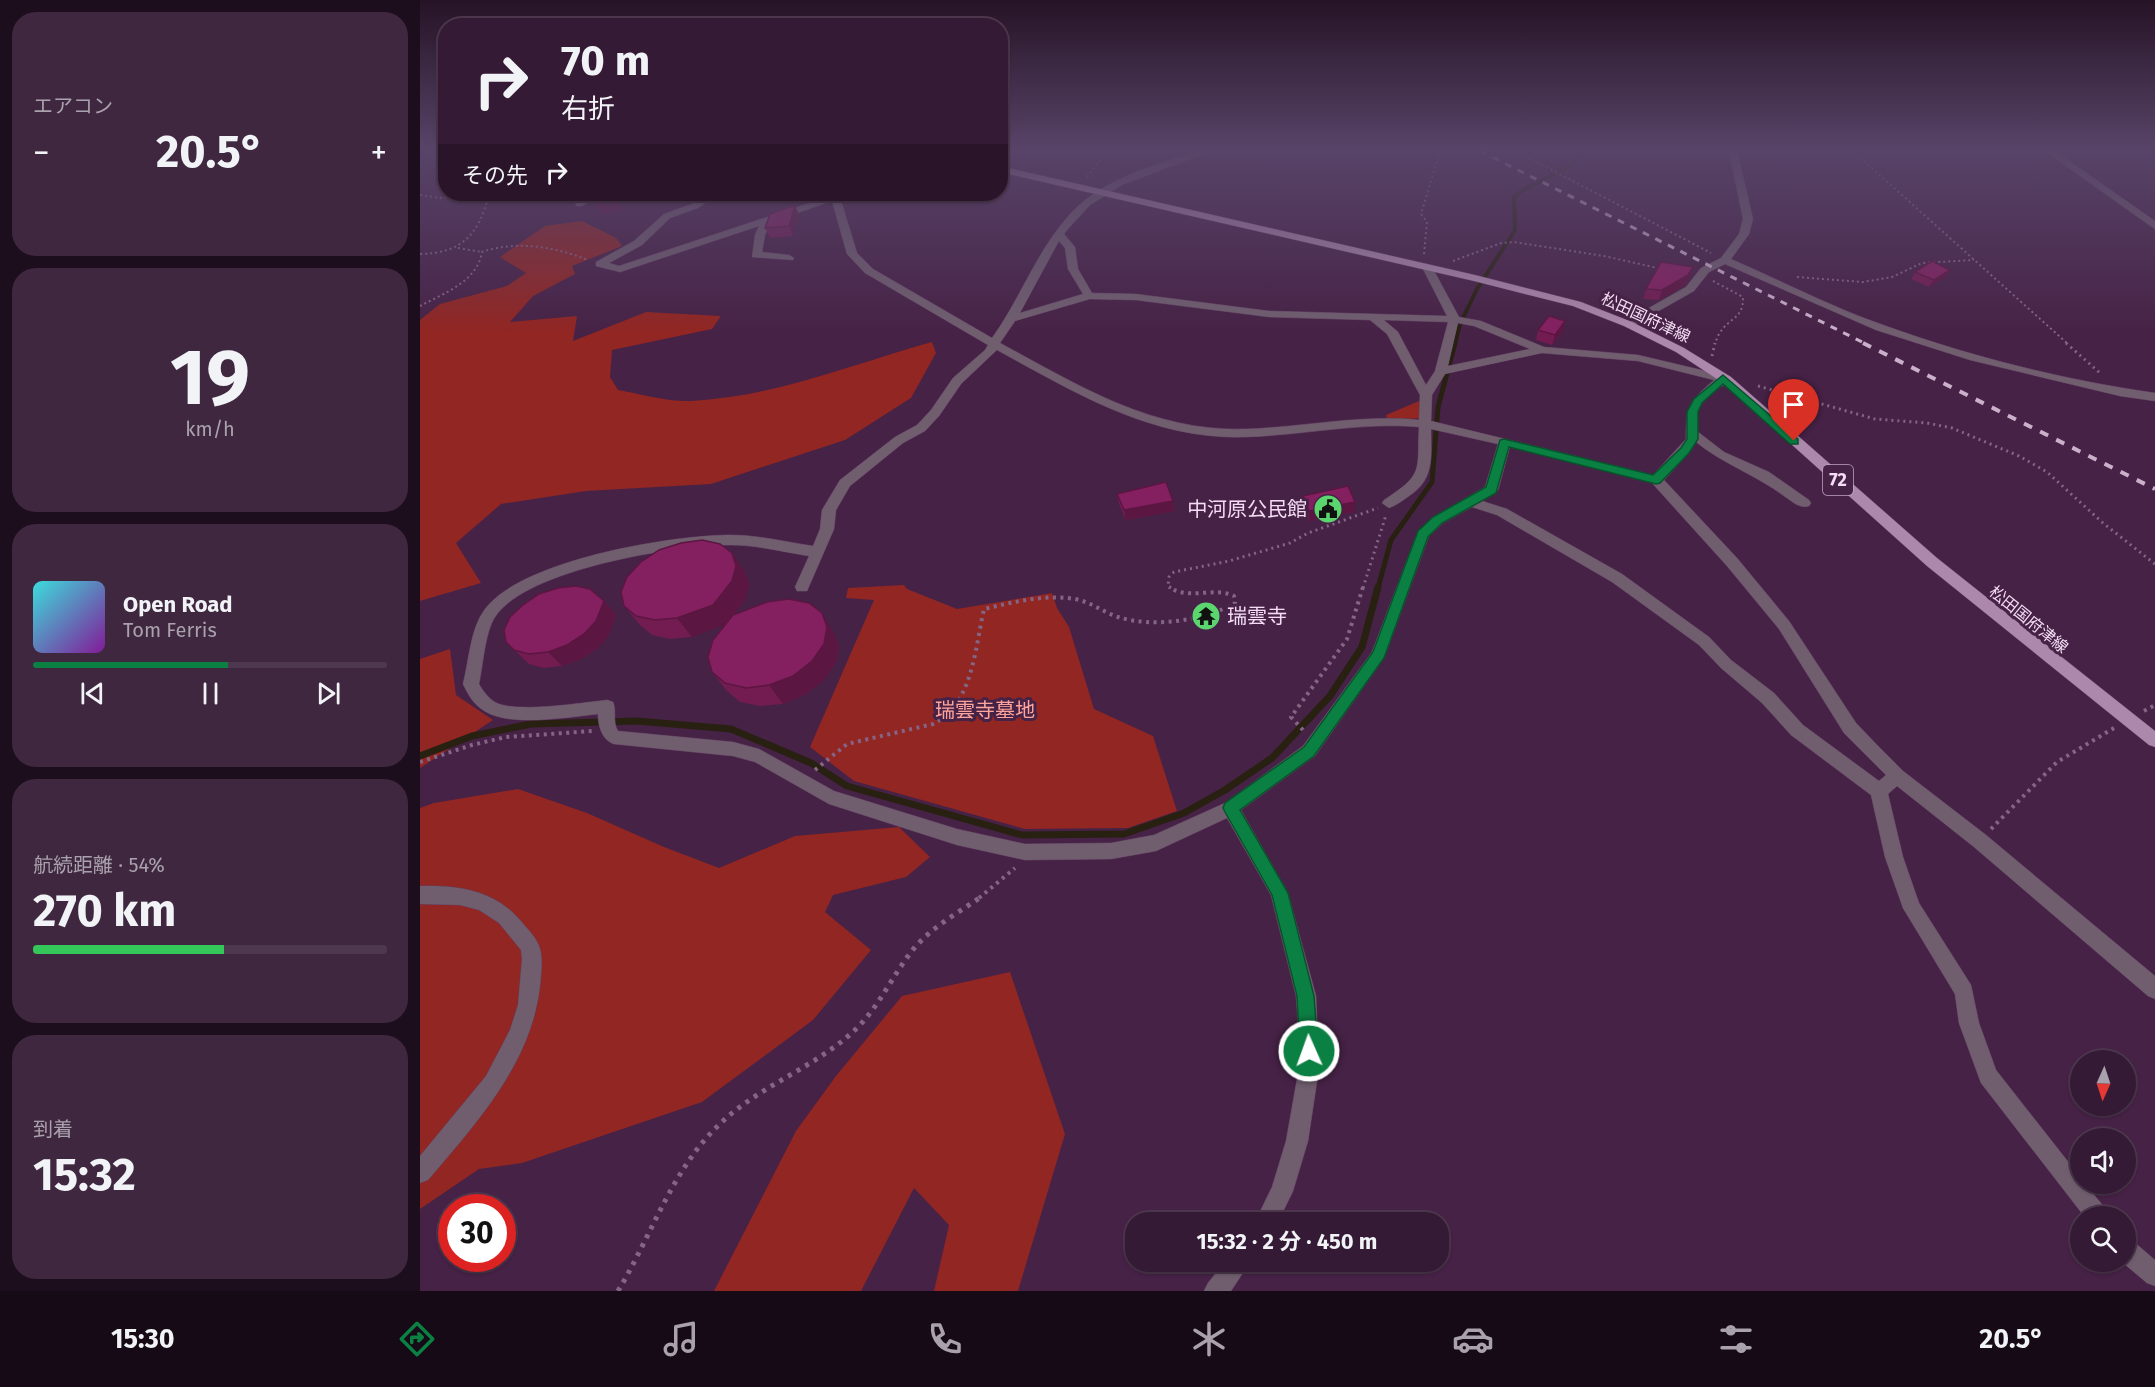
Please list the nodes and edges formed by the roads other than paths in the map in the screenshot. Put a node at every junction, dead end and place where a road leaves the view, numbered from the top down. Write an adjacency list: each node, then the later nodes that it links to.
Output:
1 (680, 211): 8 (street)
2 (791, 211): 8 (street)
3 (840, 211): 19 (street)
4 (1078, 211): 10 (street)
5 (1178, 211): 13 (main road, 松田国府津線 / 72)
6 (1746, 211): 12 (street)
7 (2134, 211): 9 (street)
8 (767, 220): 11 (street)
9 (2155, 226)
10 (1059, 235): 14 (street); 15 (street)
11 (789, 258)
12 (1725, 260): 18 (street); 24 (street)
13 (1428, 268): 17 (street); 18 (main road, 松田国府津線 / 72)
14 (1089, 296): 15 (street); 16 (street)
15 (1013, 318): 19 (street)
16 (1374, 318): 17 (street); 23 (street)
17 (1459, 320): 20 (street); 21 (street)
18 (1628, 324): 22 (main road, 松田国府津線 / 72)
19 (994, 344): 25 (street); 32 (street)
20 (1542, 350): 21 (street); 22 (street)
21 (1441, 371): 23 (street)
22 (1725, 379): 26 (street); 34 (main road, 松田国府津線 / 72)
23 (1426, 395): 25 (street)
24 (2155, 397)
25 (1424, 423): 27 (street); 30 (street)
26 (1692, 433): 28 (street); 31 (street)
27 (1504, 443): 28 (street); 29 (street)
28 (1656, 480): 35 (street)
29 (1472, 502): 36 (street); 37 (street)
30 (1389, 503)
31 (1804, 503)
32 (817, 552): 33 (street); 37 (street)
33 (802, 587)
34 (2155, 740)
35 (1898, 776): 36 (street); 39 (street)
36 (1879, 791): 41 (street)
37 (1231, 808): 42 (street)
38 (420, 895): 40 (street)
39 (2155, 989)
40 (420, 1172)
41 (2089, 1206)
42 (1271, 1212)
43 (2136, 1259): 45 (street)
44 (1231, 1272): 46 (street)
45 (2155, 1275)
46 (1216, 1291)

